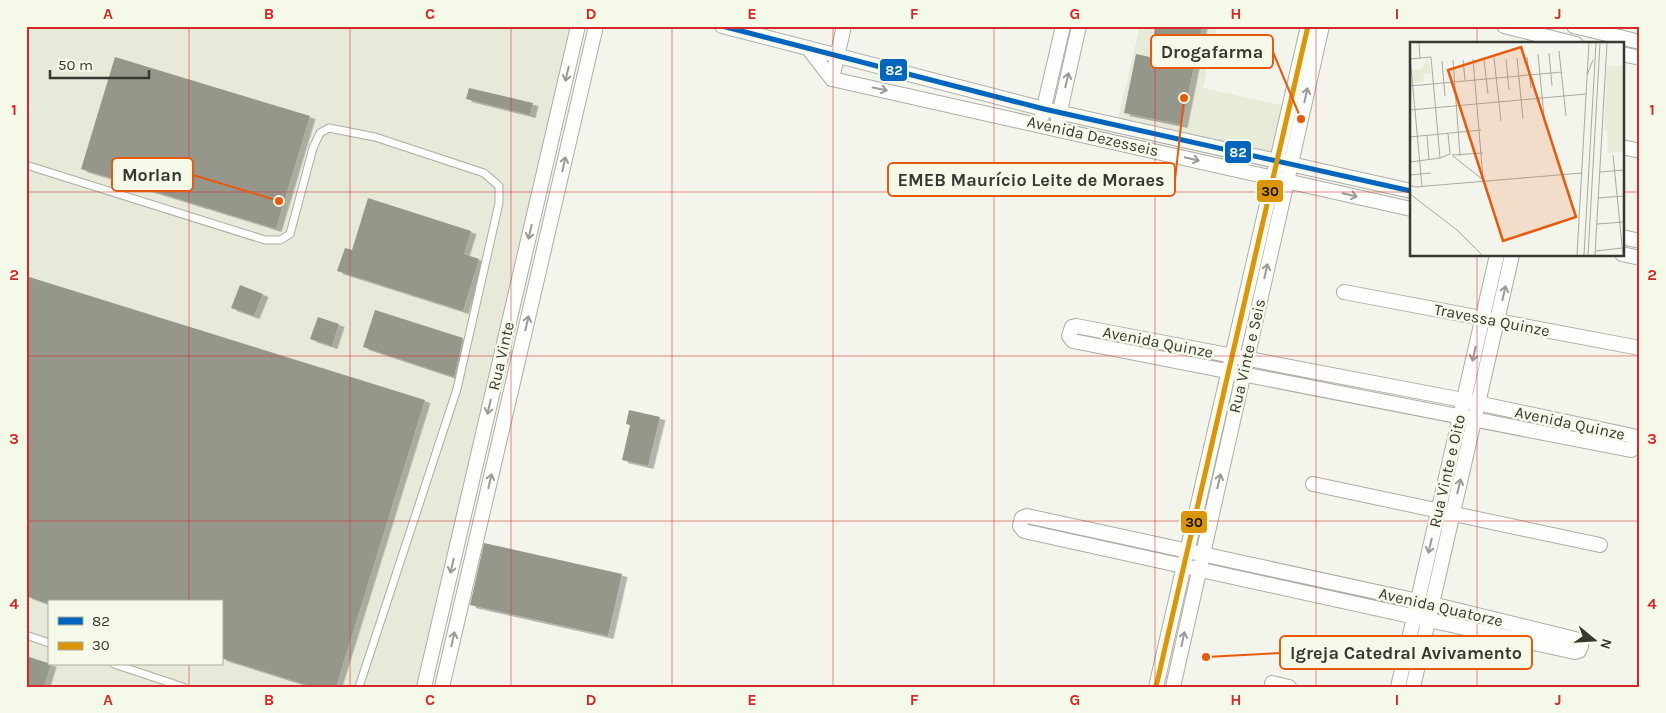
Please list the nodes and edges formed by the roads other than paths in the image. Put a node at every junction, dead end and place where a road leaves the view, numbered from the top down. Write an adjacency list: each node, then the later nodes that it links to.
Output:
1 (578, 26): 70 (street, Rua Vinte, one-way to 70)
2 (596, 26): 71 (street, Rua Vinte, one-way to 2)
3 (722, 26): 16 (street, Avenida Dezesseis)
4 (844, 26): 18 (street)
5 (1062, 26): 21 (street)
6 (1079, 26): 22 (street, one-way to 6)
7 (1308, 26): 27 (street, Rua Vinte e Seis)
8 (1322, 26): 27 (street, Rua Vinte e Seis, one-way to 8)
9 (1504, 26): 12 (street)
10 (1566, 26): 14 (street)
11 (1574, 26): 15 (street)
12 (1548, 36): 13 (street)
13 (1564, 42)
14 (1567, 42)
15 (1640, 42)
16 (808, 48): 18 (street, Avenida Dezesseis); 20 (street)
17 (1624, 54): 19 (street)
18 (838, 58): 20 (street); 21 (street, Avenida Dezesseis)
19 (1640, 58)
20 (832, 79): 23 (street, Avenida Dezesseis, one-way to 23)
21 (1044, 109): 22 (street, Avenida Dezesseis); 23 (street)
22 (1060, 112): 24 (street); 27 (street, Avenida Dezesseis)
23 (1040, 124): 24 (street, Avenida Dezesseis)
24 (1056, 128): 29 (street, Avenida Dezesseis, one-way to 29)
25 (1624, 147): 26 (street)
26 (1640, 151)
27 (1284, 162): 29 (street, Rua Vinte e Seis); 30 (street, Avenida Dezesseis)
28 (26, 165): 69 (lane)
29 (1280, 180): 31 (street, Avenida Dezesseis, one-way to 31); 42 (street, Rua Vinte e Seis); 43 (street, Rua Vinte e Seis, one-way to 29)
30 (1410, 191)
31 (1410, 209)
32 (1624, 238): 33 (street)
33 (1640, 241)
34 (1624, 254): 37 (street)
35 (1497, 256): 39 (street, Rua Vinte e Oito)
36 (1512, 256): 40 (street, Rua Vinte e Oito, one-way to 36)
37 (1640, 258)
38 (1344, 292): 39 (street, Travessa Quinze)
39 (1483, 318): 40 (street, Travessa Quinze); 46 (street, Rua Vinte e Oito, one-way to 46)
40 (1497, 321): 41 (street, Travessa Quinze); 47 (street, Rua Vinte e Oito)
41 (1640, 348)
42 (1231, 357): 43 (street, Avenida Quinze); 44 (street, Rua Vinte e Seis); 44 (street, Avenida Quinze)
43 (1246, 359): 45 (street, Rua Vinte e Seis); 46 (street, Avenida Quinze)
44 (1228, 372): 45 (street, Avenida Quinze); 56 (street, Rua Vinte e Seis)
45 (1243, 375): 48 (street, Avenida Quinze); 57 (street, Rua Vinte e Seis, one-way to 45)
46 (1464, 400): 47 (street, Avenida Quinze); 48 (street, Rua Vinte e Oito)
47 (1478, 404): 49 (street, Rua Vinte e Oito); 49 (street, Avenida Quinze)
48 (1460, 417): 49 (street, Avenida Quinze); 51 (street, Rua Vinte e Oito)
49 (1474, 420): 52 (street, Rua Vinte e Oito, one-way to 49)
50 (1313, 484): 51 (street)
51 (1438, 511): 52 (street); 60 (street, Rua Vinte e Oito, one-way to 60)
52 (1453, 514): 54 (street); 61 (street, Rua Vinte e Oito)
53 (1117, 536): 55 (street); 55 (street, Avenida Quatorze); 56 (street, Avenida Quatorze)
54 (1600, 545)
55 (1114, 551): 58 (street, Avenida Quatorze)
56 (1188, 551): 57 (street, Avenida Quatorze); 58 (street, Rua Vinte e Seis)
57 (1203, 554): 59 (street, Rua Vinte e Seis); 60 (street, Avenida Quatorze)
58 (1185, 566): 59 (street, Avenida Quatorze); 72 (street, Rua Vinte e Seis)
59 (1199, 569): 62 (street, Avenida Quatorze); 73 (street, Rua Vinte e Seis, one-way to 59)
60 (1418, 600): 61 (street, Avenida Quatorze); 62 (street, Rua Vinte e Oito)
61 (1432, 604): 63 (street, Rua Vinte e Oito); 63 (street, Avenida Quatorze)
62 (1414, 616): 63 (street, Avenida Quatorze); 75 (street, Rua Vinte e Oito)
63 (1429, 620): 76 (street, Rua Vinte e Oito)
64 (26, 635): 65 (lane)
65 (48, 643)
66 (120, 666): 68 (lane)
67 (1272, 683): 74 (street)
68 (183, 687)
69 (359, 687)
70 (424, 687)
71 (442, 687)
72 (1156, 687)
73 (1173, 687)
74 (1289, 687)
75 (1398, 687)
76 (1413, 687)

